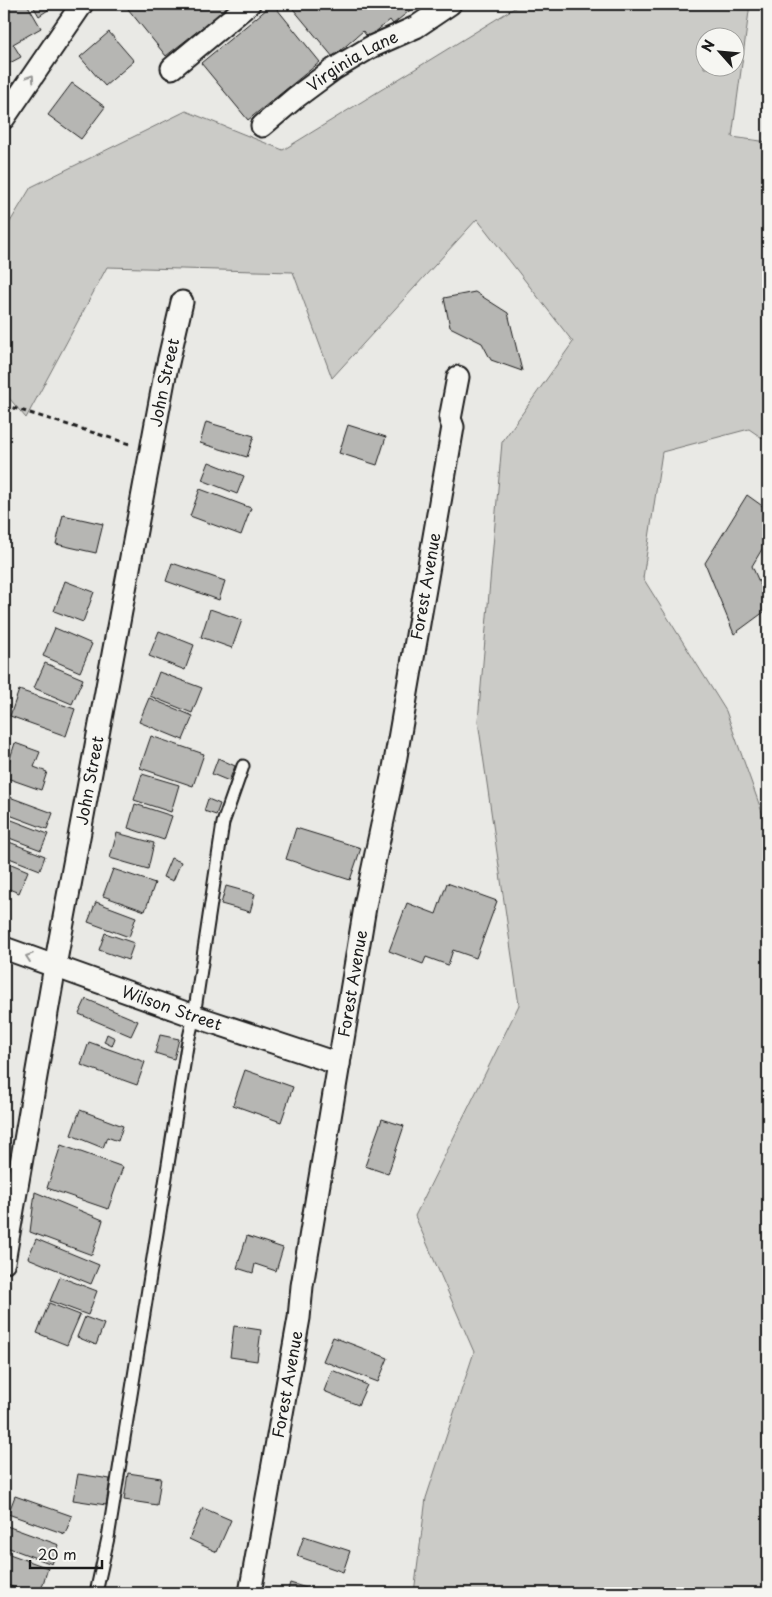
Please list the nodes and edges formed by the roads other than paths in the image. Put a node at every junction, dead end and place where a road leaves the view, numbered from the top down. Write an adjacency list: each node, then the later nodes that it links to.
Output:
1 (82, 4): 5 (street, one-way to 1)
2 (249, 4): 4 (street)
3 (450, 4): 6 (street, Virginia Lane)
4 (172, 68)
5 (4, 118)
6 (262, 126)
7 (182, 302): 11 (street, John Street)
8 (458, 377): 13 (street, Forest Avenue)
9 (243, 766): 12 (lane)
10 (4, 948): 11 (street, Wilson Street, one-way to 10)
11 (55, 966): 12 (street, Wilson Street); 14 (street, John Street)
12 (194, 1016): 13 (street, Wilson Street); 15 (lane)
13 (339, 1064): 16 (street, Forest Avenue)
14 (4, 1262)
15 (96, 1593)
16 (250, 1593)

